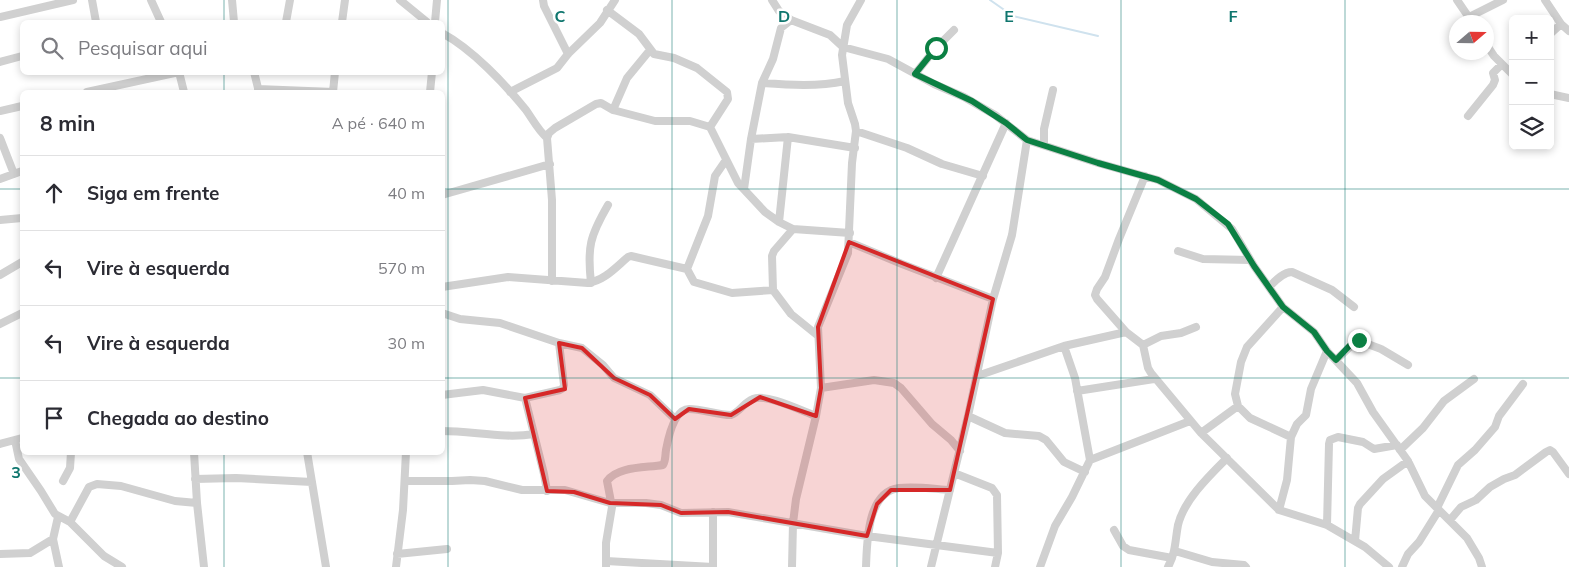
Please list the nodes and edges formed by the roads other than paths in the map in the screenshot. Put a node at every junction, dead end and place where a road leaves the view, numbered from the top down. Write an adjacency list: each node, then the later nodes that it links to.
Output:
1 (73, 0): 19 (street)
2 (92, 0): 20 (street)
3 (151, 0): 21 (street)
4 (232, 0): 22 (street)
5 (290, 0): 23 (street)
6 (345, 0): 24 (street)
7 (400, 0): 25 (street)
8 (437, 0): 26 (street)
9 (543, 0): 35 (street)
10 (615, 0): 16 (street)
11 (772, 0): 27 (street)
12 (861, 0): 33 (street)
13 (1458, 0): 17 (street)
14 (1503, 0): 18 (street)
15 (1546, 0): 28 (street)
16 (607, 10): 34 (street); 35 (street)
17 (1467, 15)
18 (1478, 15)
19 (0, 17)
20 (96, 20)
21 (160, 20)
22 (234, 20)
23 (286, 20)
24 (342, 20)
25 (425, 20)
26 (435, 20)
27 (791, 20): 33 (street); 48 (street)
28 (1561, 24): 30 (street); 31 (street)
29 (954, 30): 41 (street)
30 (1554, 30)
31 (1569, 31)
32 (445, 35): 55 (street)
33 (843, 47): 41 (street); 47 (street)
34 (650, 50): 59 (street); 63 (street)
35 (568, 54): 55 (street)
36 (1494, 54): 39 (street)
37 (20, 57): 38 (street)
38 (0, 62)
39 (1502, 64): 40 (street); 61 (street)
40 (1509, 69)
41 (915, 74): 62 (street)
42 (165, 75): 49 (street)
43 (180, 75): 50 (street)
44 (255, 75): 51 (street)
45 (335, 75): 52 (street)
46 (432, 75): 53 (street)
47 (845, 81): 48 (street); 64 (street)
48 (762, 83): 68 (street)
49 (96, 90)
50 (184, 90)
51 (259, 90)
52 (333, 90)
53 (430, 90)
54 (1053, 90): 70 (street)
55 (510, 92): 67 (street)
56 (1554, 95): 57 (street)
57 (1569, 98)
58 (20, 106): 60 (street)
59 (613, 110): 63 (street); 67 (street)
60 (0, 111)
61 (1468, 116)
62 (1006, 123): 69 (street); 76 (street)
63 (710, 127): 72 (street)
64 (856, 131): 71 (street); 76 (street)
65 (788, 137): 68 (street); 71 (street); 84 (street)
66 (0, 138): 75 (street)
67 (547, 138): 73 (street)
68 (750, 139): 79 (street)
69 (1027, 140): 70 (street); 99 (street)
70 (1044, 144): 77 (street)
71 (854, 148): 86 (street)
72 (726, 160): 79 (street); 91 (street)
73 (550, 164): 80 (street); 94 (street)
74 (20, 172): 75 (street)
75 (14, 174): 78 (street)
76 (983, 176): 93 (street)
77 (1145, 176): 89 (street); 106 (street)
78 (0, 179)
79 (744, 189): 84 (street)
80 (445, 194)
81 (608, 205): 95 (street)
82 (20, 218): 83 (street)
83 (0, 220)
84 (779, 222): 85 (street)
85 (794, 228): 86 (street); 98 (street)
86 (850, 233): 87 (street)
87 (849, 242): 93 (street); 107 (street)
88 (1178, 252): 89 (street)
89 (1250, 260): 97 (street)
90 (20, 263): 92 (street)
91 (687, 269): 95 (street); 98 (street)
92 (0, 275)
93 (936, 278): 99 (street)
94 (552, 280): 95 (street); 96 (street)
95 (591, 282)
96 (445, 287)
97 (1269, 287): 100 (street); 101 (street)
98 (773, 290): 107 (street)
99 (992, 299): 114 (street)
100 (1283, 307): 111 (street); 122 (street)
101 (1354, 307)
102 (20, 314): 104 (street)
103 (445, 314): 108 (street)
104 (0, 324)
105 (1196, 327): 109 (street)
106 (1126, 332): 109 (street); 110 (street)
107 (817, 335): 118 (street)
108 (559, 343): 121 (street); 125 (street)
109 (1143, 344): 115 (street)
110 (1064, 346): 114 (street); 119 (street)
111 (1327, 351): 112 (street); 130 (street)
112 (1336, 360): 113 (street); 133 (street)
113 (1408, 365)
114 (977, 376): 124 (street)
115 (1154, 379): 119 (street); 126 (street)
116 (1474, 379): 133 (street)
117 (1523, 384): 153 (street)
118 (821, 388): 123 (street); 134 (street)
119 (1077, 391): 140 (street)
120 (445, 395): 121 (street)
121 (525, 398): 129 (street)
122 (1238, 406): 128 (street); 130 (street)
123 (816, 416): 125 (street); 159 (street)
124 (968, 416): 134 (street); 142 (street)
125 (675, 419): 152 (street)
126 (1190, 422): 128 (street); 140 (street)
127 (445, 431): 129 (street)
128 (1201, 433): 139 (street)
129 (534, 434): 149 (street)
130 (1291, 438): 154 (street)
131 (19, 439): 132 (street); 156 (street)
132 (0, 444)
133 (1398, 447): 141 (street); 160 (street)
134 (960, 451): 143 (street)
135 (72, 455): 146 (street)
136 (194, 455): 145 (street)
137 (308, 455): 148 (street)
138 (406, 455): 147 (street)
139 (1227, 458): 154 (street); 170 (street)
140 (1090, 460): 142 (street)
141 (1408, 461): 153 (street); 164 (street)
142 (1085, 472): 182 (street)
143 (954, 473): 150 (street); 167 (street)
144 (1569, 474): 157 (street)
145 (196, 478): 148 (street); 151 (street)
146 (63, 481)
147 (405, 481): 149 (street); 169 (street)
148 (312, 482): 175 (street)
149 (546, 490): 152 (street)
150 (950, 490): 162 (street); 165 (street)
151 (197, 503): 158 (street); 174 (street)
152 (610, 503): 155 (street); 171 (street)
153 (1438, 509): 157 (street); 186 (street)
154 (1280, 510): 160 (street)
155 (713, 512): 159 (street); 177 (street)
156 (58, 517): 158 (street); 163 (street)
157 (1450, 520): 187 (street)
158 (70, 522): 173 (street)
159 (793, 523): 162 (street); 178 (street)
160 (1327, 525): 164 (street)
161 (1114, 530): 170 (street)
162 (867, 536): 165 (street); 179 (street)
163 (53, 539): 168 (street); 172 (street)
164 (1355, 542): 185 (street)
165 (936, 544): 167 (street); 180 (street)
166 (447, 549): 169 (street)
167 (998, 553): 181 (street)
168 (0, 554)
169 (397, 554): 176 (street)
170 (1174, 555): 183 (street); 184 (street)
171 (606, 564): 177 (street)
172 (59, 567)
173 (122, 567)
174 (204, 567)
175 (326, 567)
176 (396, 567)
177 (713, 567)
178 (792, 567)
179 (866, 567)
180 (931, 567)
181 (995, 567)
182 (1040, 567)
183 (1168, 567)
184 (1246, 567)
185 (1389, 567)
186 (1402, 567)
187 (1482, 567)

